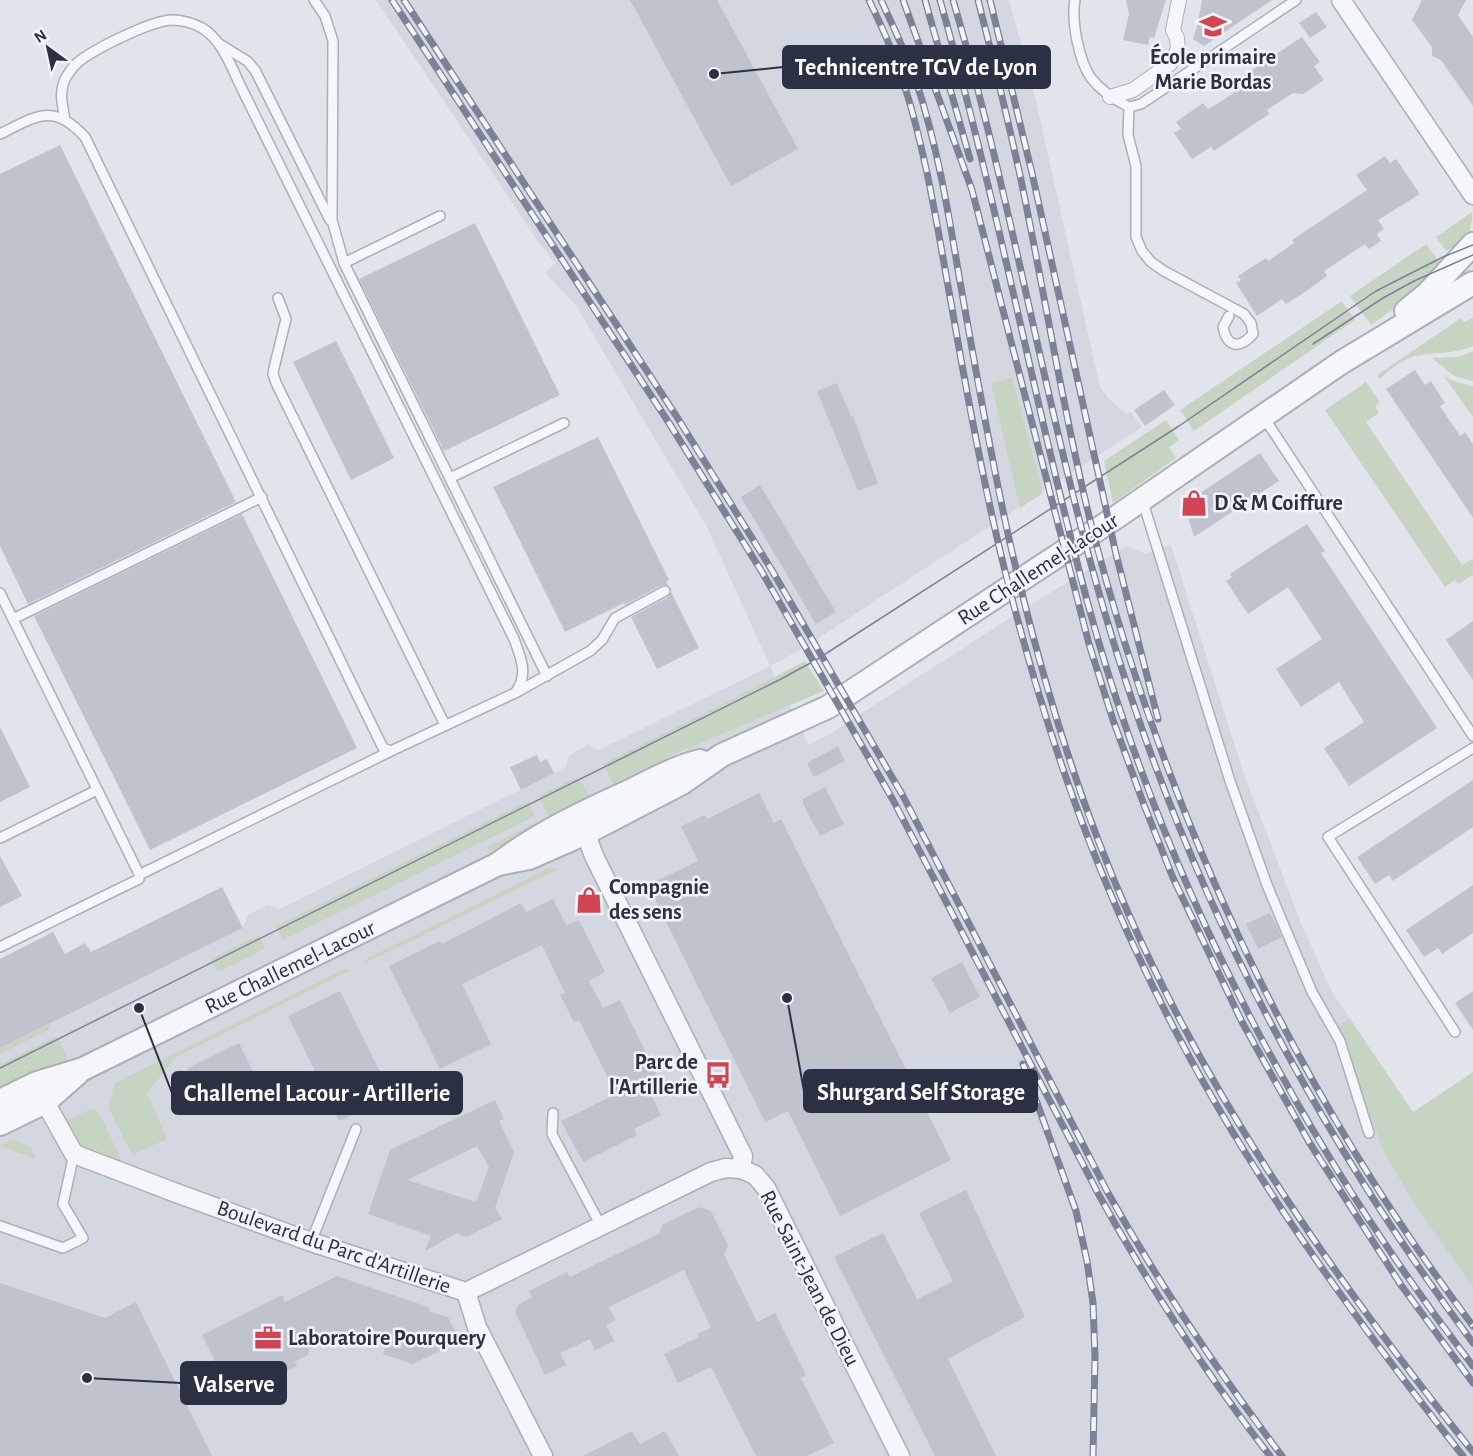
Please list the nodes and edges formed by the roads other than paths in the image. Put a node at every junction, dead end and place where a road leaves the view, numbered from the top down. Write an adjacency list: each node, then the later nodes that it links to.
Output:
1 (314, 0): 13 (lane)
2 (1075, 0): 7 (lane)
3 (1179, 0): 7 (street)
4 (1296, 0): 8 (lane)
5 (1341, 0): 11 (street)
6 (216, 42): 9 (lane); 13 (lane); 29 (lane)
7 (1110, 97): 8 (lane)
8 (1129, 107): 18 (lane)
9 (65, 119): 10 (lane); 23 (lane)
10 (0, 134)
11 (1473, 195)
12 (440, 216): 15 (lane)
13 (333, 226): 15 (lane)
14 (1473, 244): 19 (street, Rue Challemel-Lacour)
15 (344, 263): 22 (lane)
16 (1473, 283): 19 (street, Rue Challemel-Lacour)
17 (278, 298): 30 (lane)
18 (1229, 316)
19 (1342, 362): 20 (street, Rue Challemel-Lacour)
20 (1263, 416): 24 (street, Rue Challemel-Lacour); 31 (lane)
21 (564, 423): 22 (lane)
22 (450, 478): 28 (lane)
23 (262, 497): 27 (lane); 33 (lane)
24 (1142, 500): 35 (street, Rue Challemel-Lacour); 46 (lane)
25 (665, 591): 28 (lane)
26 (0, 593): 27 (lane)
27 (13, 619): 34 (lane)
28 (547, 676): 29 (lane)
29 (515, 693): 30 (lane)
30 (445, 725): 33 (lane)
31 (1473, 736)
32 (1473, 748): 39 (lane)
33 (391, 751): 37 (lane)
34 (97, 790): 36 (lane); 37 (lane)
35 (583, 824): 40 (street, Rue Challemel-Lacour); 48 (street, Rue Saint-Jean de Dieu)
36 (0, 838)
37 (140, 876): 38 (lane)
38 (0, 947)
39 (1455, 1032)
40 (83, 1069): 41 (street, Rue Challemel-Lacour); 42 (street, Rue Challemel-Lacour)
41 (0, 1101)
42 (45, 1102): 44 (street, Rue Challemel-Lacour); 47 (street)
43 (553, 1113): 50 (lane)
44 (0, 1124)
45 (356, 1129): 51 (lane)
46 (1369, 1133)
47 (74, 1154): 49 (lane); 51 (street, Boulevard du Parc d'Artillerie)
48 (741, 1169): 50 (street, Boulevard du Parc d'Artillerie); 53 (street, Rue Saint-Jean de Dieu)
49 (0, 1226)
50 (601, 1226): 52 (street, Boulevard du Parc d'Artillerie)
51 (311, 1242): 52 (street, Boulevard du Parc d'Artillerie)
52 (466, 1292): 54 (street)
53 (895, 1454)
54 (543, 1456)

